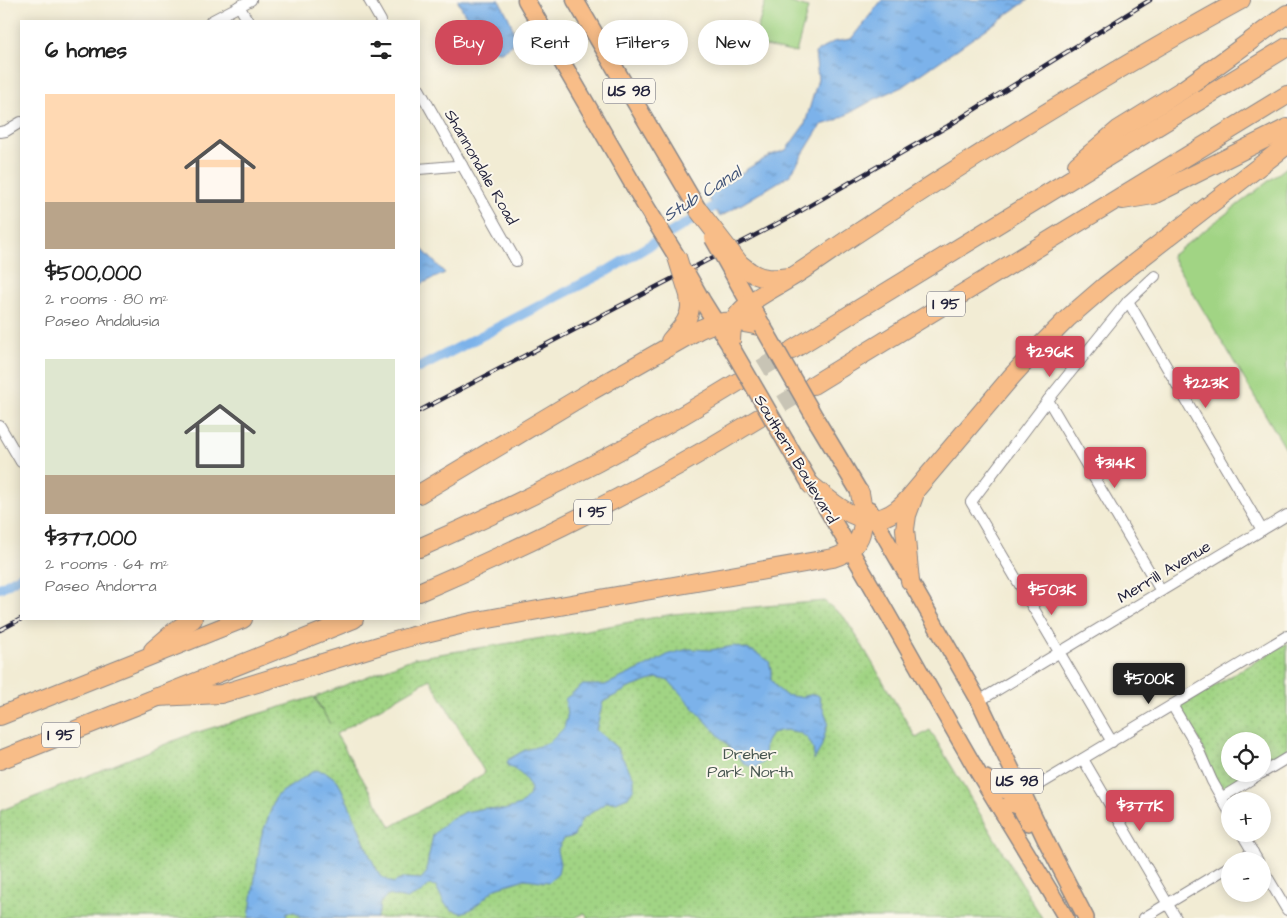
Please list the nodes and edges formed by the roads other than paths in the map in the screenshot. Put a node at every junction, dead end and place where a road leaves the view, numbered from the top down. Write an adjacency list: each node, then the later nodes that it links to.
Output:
1 (251, 0): 6 (street)
2 (369, 0): 10 (street)
3 (526, 0): 23 (highway, US 98)
4 (575, 0): 22 (highway, US 98)
5 (1241, 0): 27 (highway)
6 (239, 6): 8 (street); 9 (street)
7 (1287, 14): 20 (highway)
8 (213, 20)
9 (247, 20)
10 (380, 20)
11 (1287, 47): 20 (highway, I 95)
12 (420, 90): 18 (street, Shannondale Road)
13 (1287, 95): 21 (highway, I 95)
14 (20, 123): 16 (street)
15 (1287, 128): 21 (highway)
16 (0, 132)
17 (1287, 146): 44 (highway)
18 (462, 165): 19 (street); 24 (street, Shannondale Road)
19 (420, 169)
20 (1034, 201): 35 (highway, I 95)
21 (1115, 201): 38 (highway, I 95)
22 (699, 211): 25 (highway, bridge)
23 (677, 257): 29 (highway, bridge)
24 (516, 261)
25 (743, 275): 27 (highway); 30 (highway)
26 (1155, 276): 28 (street)
27 (792, 277): 30 (highway)
28 (1128, 301): 39 (street); 49 (street)
29 (695, 302): 32 (highway, Southern Boulevard / US 98); 36 (highway)
30 (750, 303): 31 (highway); 33 (highway)
31 (734, 321): 32 (highway); 33 (highway); 34 (highway)
32 (716, 322): 34 (highway, Southern Boulevard / US 98); 36 (highway)
33 (762, 327): 46 (highway, bridge)
34 (731, 347): 43 (highway, Southern Boulevard / US 98, bridge)
35 (792, 350)
36 (660, 352): 45 (highway)
37 (738, 382): 50 (highway, I 95)
38 (813, 385)
39 (1048, 400): 54 (street); 59 (street)
40 (759, 418): 53 (highway, I 95)
41 (0, 426): 42 (street)
42 (20, 460)
43 (811, 484): 48 (highway); 51 (main road, Southern Boulevard / US 98)
44 (916, 491): 48 (highway); 52 (highway)
45 (420, 493)
46 (860, 493): 48 (highway)
47 (1287, 515): 49 (street, Merrill Avenue)
48 (869, 519): 51 (highway); 52 (main road, US 98)
49 (1262, 530): 54 (street, Merrill Avenue)
50 (420, 548)
51 (851, 549): 61 (highway); 70 (main road, Southern Boulevard / US 98)
52 (910, 581): 62 (main road, US 98)
53 (420, 592)
54 (1161, 592): 59 (street, Merrill Avenue)
55 (192, 620): 60 (highway)
56 (241, 620): 60 (highway, I 95)
57 (351, 620): 61 (highway, I 95)
58 (1287, 636): 63 (street)
59 (1059, 653): 62 (street, Merrill Avenue); 65 (street)
60 (141, 660): 64 (highway, I 95)
61 (157, 697): 68 (highway, I 95)
62 (979, 701): 73 (main road, US 98)
63 (1172, 705): 65 (street); 74 (street)
64 (0, 716)
65 (1112, 742): 67 (street)
66 (1287, 758): 69 (street)
67 (1083, 759): 73 (street); 79 (street)
68 (0, 760)
69 (1271, 768)
70 (978, 771): 73 (main road); 75 (main road, Southern Boulevard / US 98)
71 (1247, 782): 72 (street)
72 (1231, 792)
73 (1024, 794): 76 (main road, US 98)
74 (1221, 798)
75 (1001, 808): 76 (main road); 81 (main road, Southern Boulevard / US 98)
76 (1045, 839): 82 (main road, US 98)
77 (1221, 872): 79 (street)
78 (1271, 883): 80 (street)
79 (1168, 904): 83 (street); 84 (street)
80 (1287, 910)
81 (1066, 915)
82 (1086, 918)
83 (1144, 918)
84 (1176, 918)

